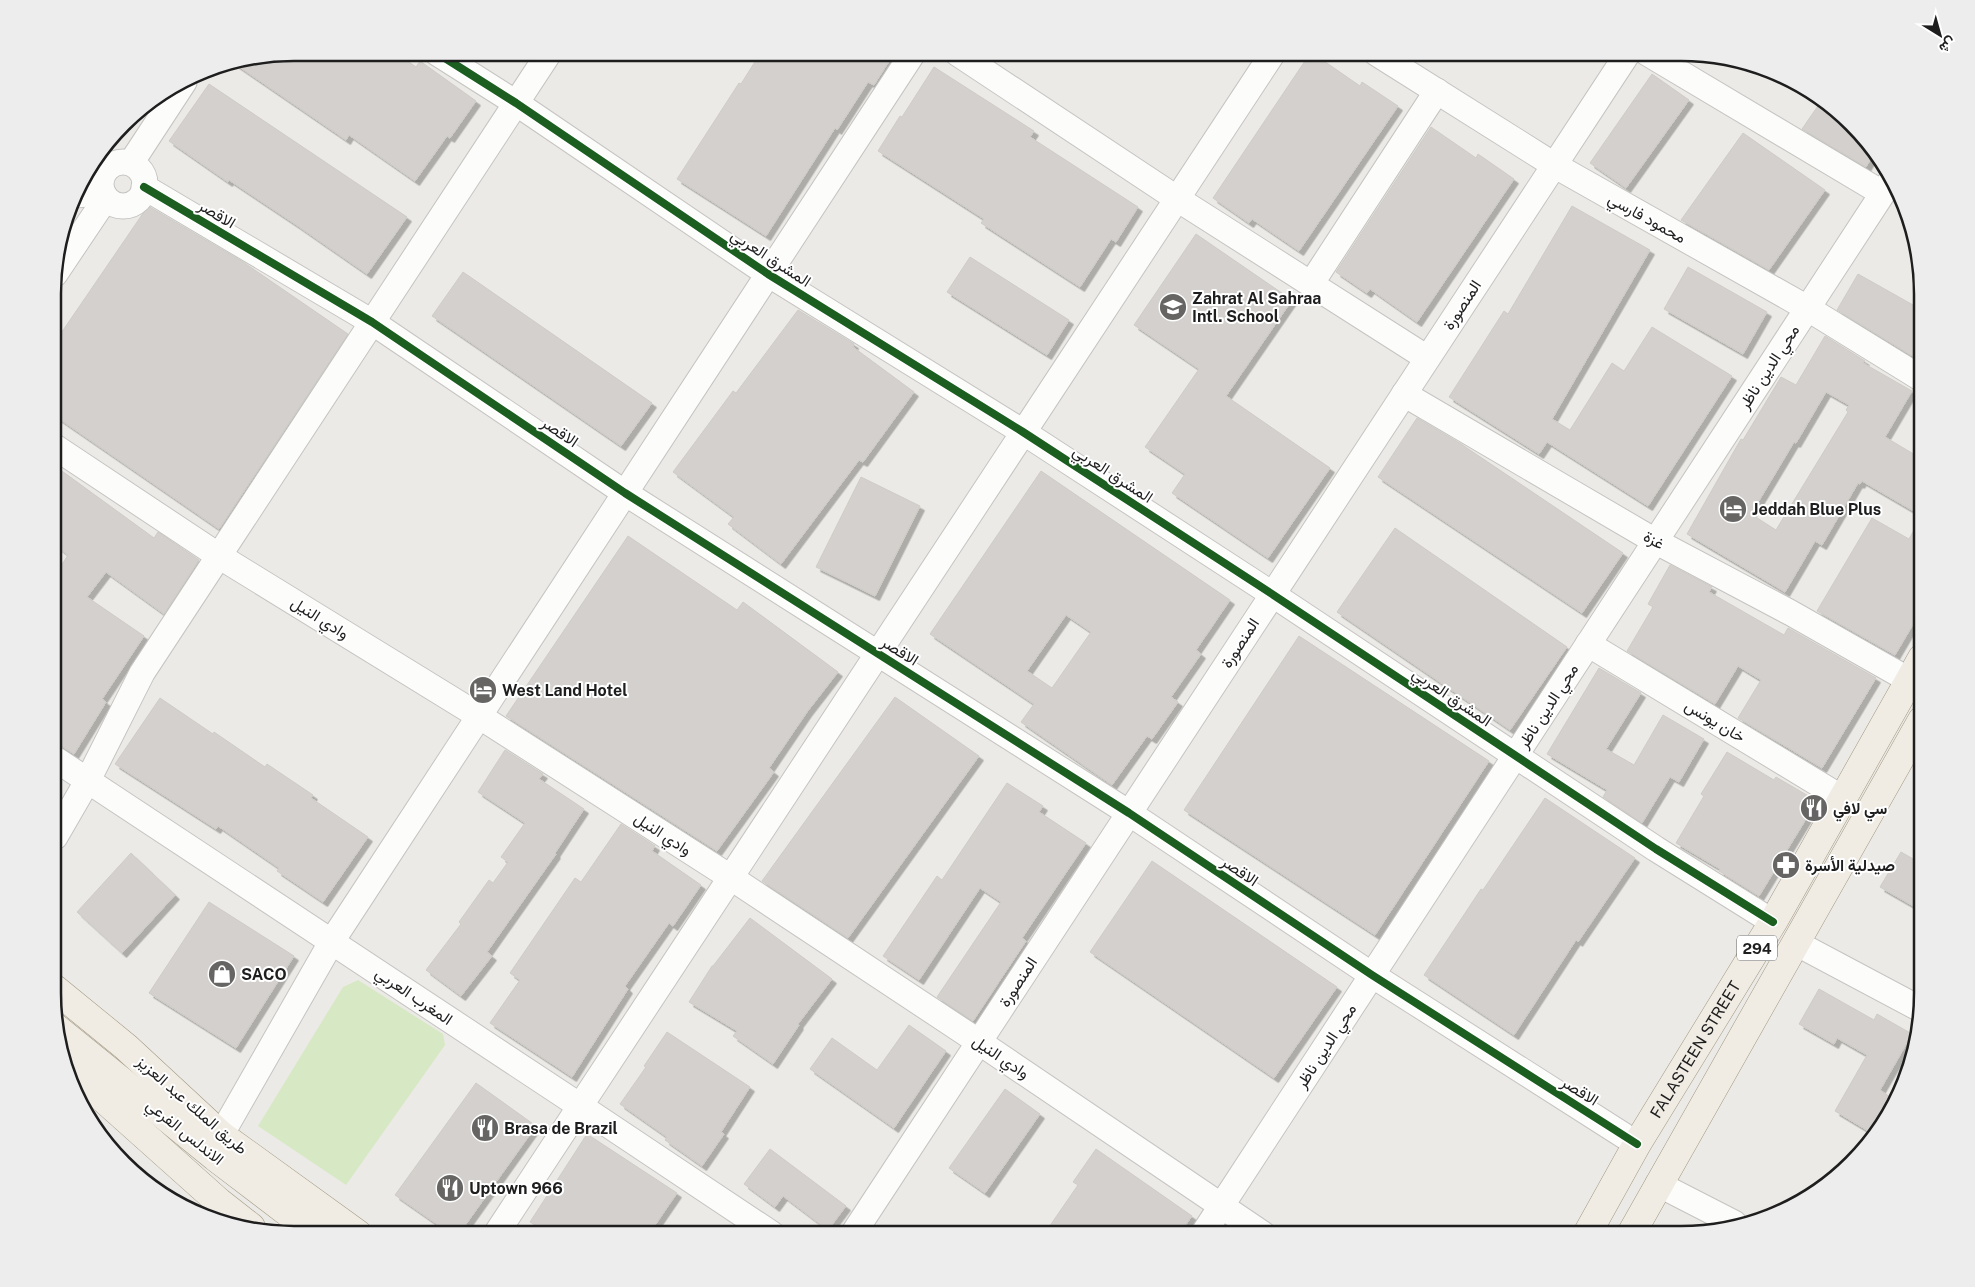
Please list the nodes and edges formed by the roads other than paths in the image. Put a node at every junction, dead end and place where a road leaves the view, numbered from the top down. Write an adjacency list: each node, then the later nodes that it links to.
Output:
1 (451, 61): 11 (street, المشرق العربي)
2 (543, 61): 11 (street)
3 (907, 61): 20 (street)
4 (970, 61): 18 (street)
5 (1266, 61): 18 (street)
6 (1390, 61): 9 (street, محمود فارسي)
7 (1622, 61): 13 (street, المنصورة)
8 (1663, 61): 14 (street)
9 (1437, 91): 13 (street, محمود فارسي); 21 (street)
10 (171, 97): 12 (street)
11 (516, 103): 20 (street, المشرق العربي); 23 (street)
12 (111, 165): 15 (street); 17 (street)
13 (1554, 166): 22 (street, محمود فارسي); 24 (street, المنصورة)
14 (1887, 186): 22 (street, محي الدين ناظر)
15 (144, 187): 17 (street); 23 (street, الاقصر)
16 (83, 195): 17 (street)
17 (104, 195): 19 (street)
18 (1176, 198): 21 (street); 27 (street)
19 (64, 258)
20 (768, 274): 27 (street, المشرق العربي); 29 (street)
21 (1311, 284): 24 (street)
22 (1807, 308): 25 (street, محمود فارسي); 30 (street, محي الدين ناظر)
23 (372, 322): 29 (street, الاقصر); 31 (street)
24 (1427, 358): 26 (street, المنصورة)
25 (1914, 374)
26 (1404, 394): 30 (street, غزة); 32 (street, المنصورة)
27 (1023, 432): 32 (street, المشرق العربي); 34 (street)
28 (61, 452): 31 (street, وادي النيل)
29 (625, 493): 34 (street, الاقصر); 37 (street)
30 (1655, 541): 33 (street, محي الدين ناظر); 35 (street, غزة)
31 (219, 556): 37 (street, وادي النيل); 41 (street)
32 (1272, 594): 39 (street, المشرق العربي); 43 (street, المنصورة)
33 (1588, 644): 39 (street, محي الدين ناظر); 42 (street, خان يونس)
34 (878, 653): 43 (street, الاقصر); 45 (street)
35 (1914, 669)
36 (1914, 671): 42 (main road, FALASTEEN STREET / 294)
37 (479, 716): 45 (street, وادي النيل); 47 (street)
38 (1914, 734): 48 (main road, FALASTEEN STREET / 294)
39 (1515, 756): 46 (street, المشرق العربي); 49 (street, محي الدين ناظر)
40 (61, 763): 41 (street, المغرب العربي)
41 (88, 780): 44 (street); 47 (street, المغرب العربي)
42 (1842, 798): 46 (main road, FALASTEEN STREET / 294)
43 (1129, 813): 49 (street, الاقصر); 53 (street, المنصورة)
44 (61, 825)
45 (730, 877): 53 (street, وادي النيل); 55 (street)
46 (1773, 922): 57 (main road, FALASTEEN STREET / 294)
47 (332, 941): 55 (street, المغرب العربي); 56 (street)
48 (1796, 943): 51 (street); 58 (main road, FALASTEEN STREET / 294)
49 (1372, 976): 57 (street, الاقصر); 59 (street, محي الدين ناظر)
50 (61, 995): 56 (main road, طريق الملك عبد العزيز)
51 (1913, 1005)
52 (66, 1036): 62 (main road, الاندلس الفرعي)
53 (979, 1042): 59 (street, وادي النيل); 66 (street, المنصورة)
54 (76, 1073): 60 (main road)
55 (580, 1106): 64 (street); 65 (street, المغرب العربي)
56 (221, 1134): 63 (main road, طريق الملك عبد العزيز)
57 (1637, 1144): 69 (main road, FALASTEEN STREET / 294)
58 (1658, 1184): 61 (street); 70 (main road, FALASTEEN STREET / 294)
59 (1222, 1206): 67 (street, محي الدين ناظر); 68 (street, وادي النيل)
60 (241, 1219)
61 (1729, 1220)
62 (306, 1226)
63 (347, 1226)
64 (501, 1226)
65 (760, 1226)
66 (858, 1226)
67 (1208, 1226)
68 (1251, 1226)
69 (1591, 1226)
70 (1635, 1226)

